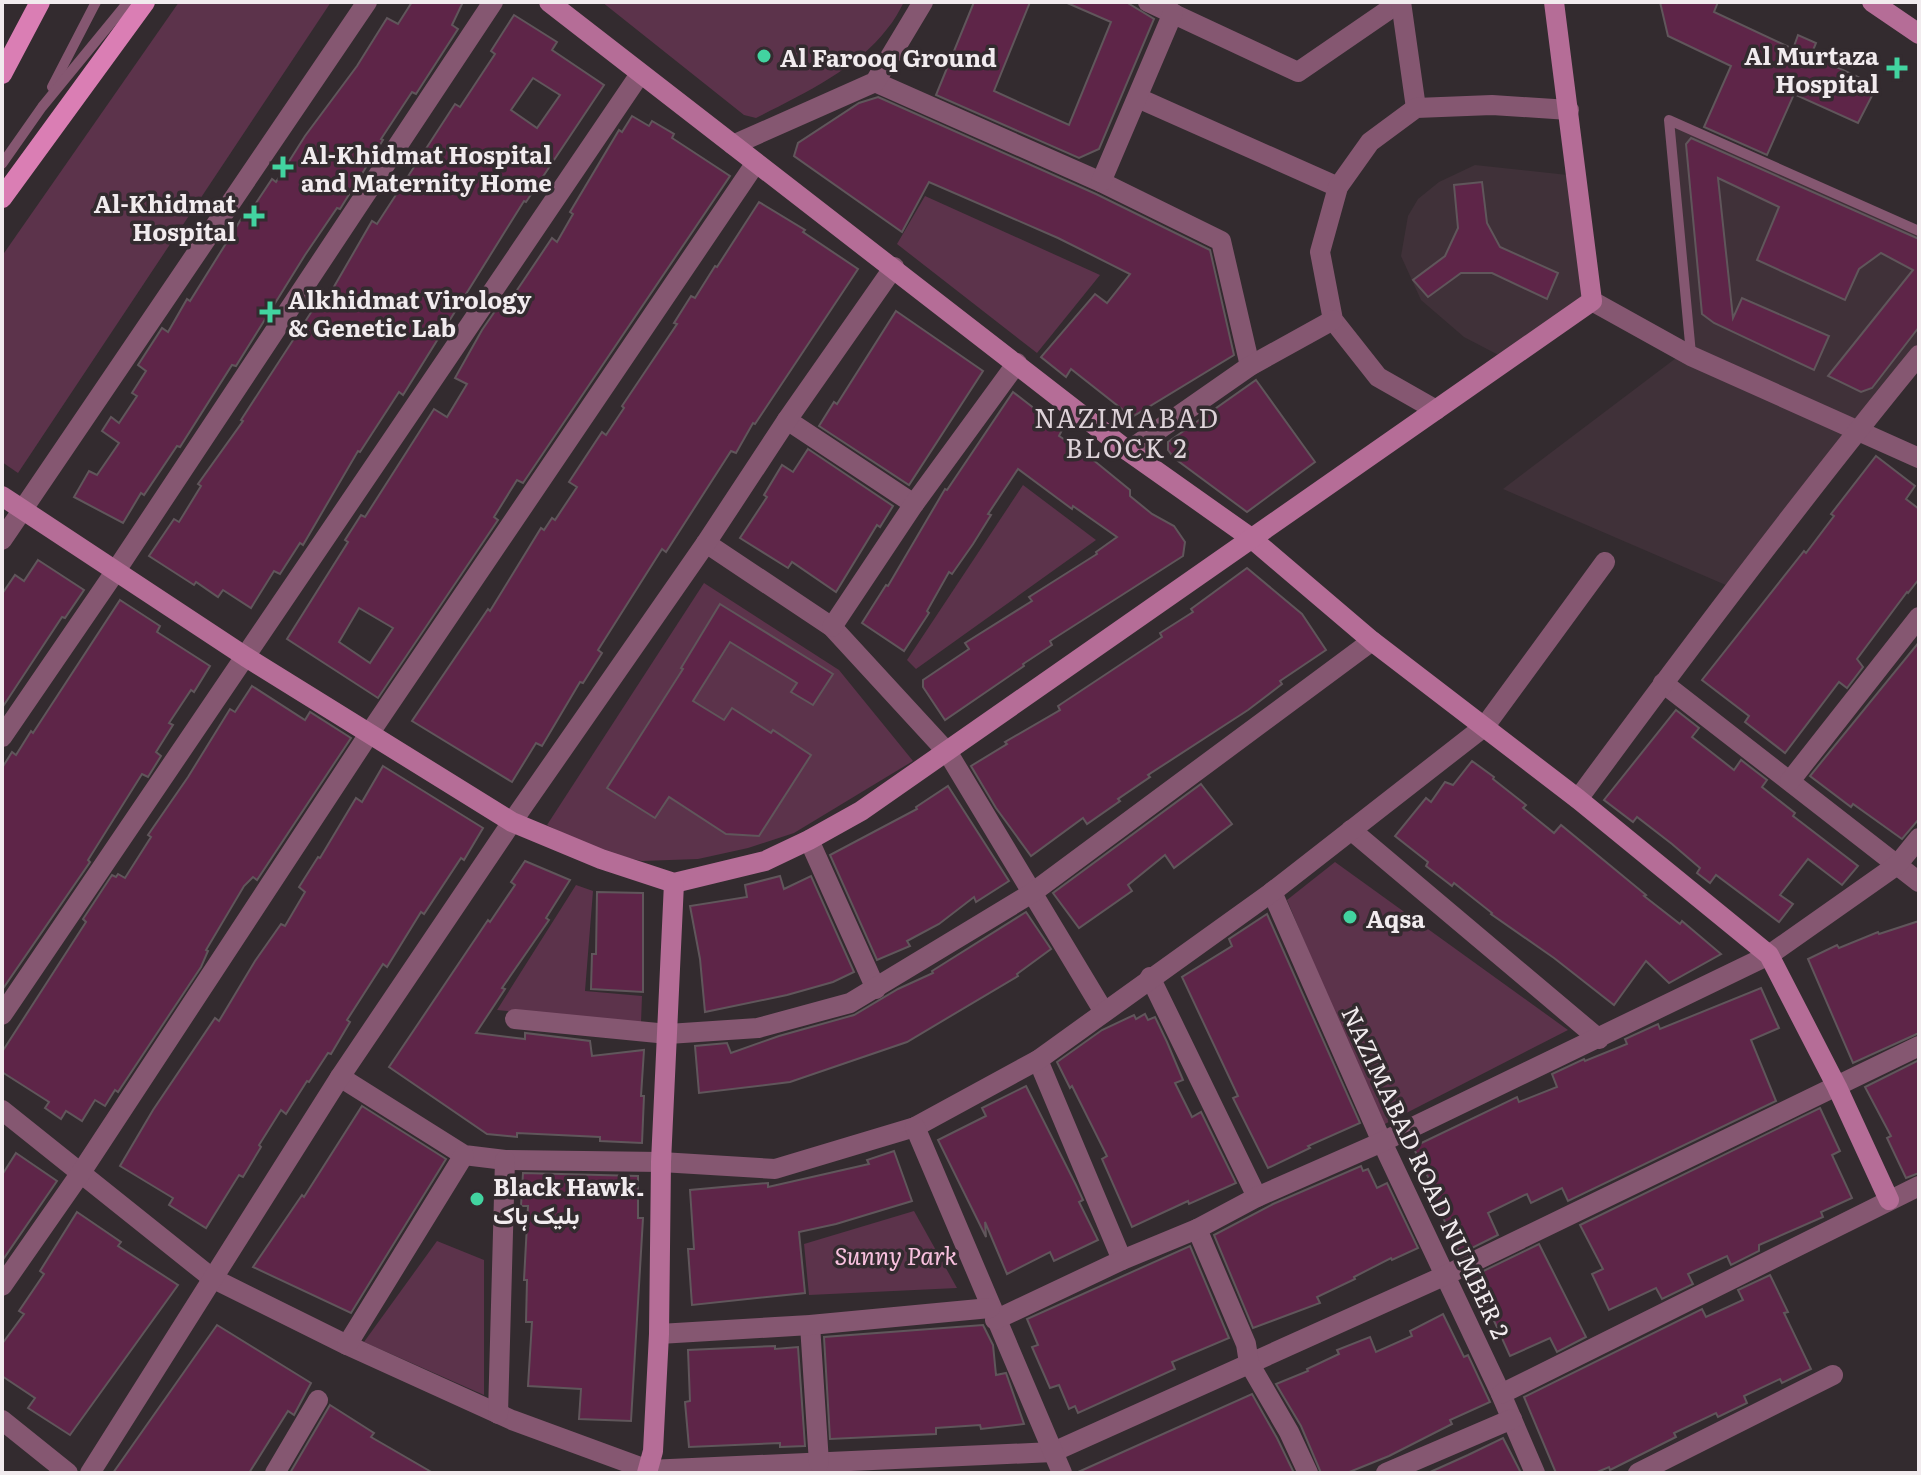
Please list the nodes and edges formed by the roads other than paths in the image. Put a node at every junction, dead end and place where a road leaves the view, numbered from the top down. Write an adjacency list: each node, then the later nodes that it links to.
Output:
1 (40, 2): 15 (main road)
2 (96, 2): 19 (lane)
3 (128, 2): 19 (lane)
4 (145, 2): 27 (main road)
5 (367, 2): 43 (street)
6 (493, 2): 48 (street)
7 (549, 2): 16 (street)
8 (923, 2): 17 (street)
9 (1148, 2): 13 (street)
10 (1400, 2): 13 (street); 20 (street)
11 (1554, 2): 21 (street)
12 (1872, 2): 14 (street)
13 (1173, 13): 18 (street)
14 (1919, 34)
15 (2, 74)
16 (640, 74): 22 (street); 52 (street)
17 (875, 82): 22 (street); 25 (street)
18 (1138, 98): 25 (street); 26 (street)
19 (42, 107): 23 (lane)
20 (1416, 108): 21 (street); 26 (street)
21 (1569, 110): 30 (street)
22 (733, 145): 24 (street)
23 (2, 164)
24 (755, 164): 29 (street); 55 (street)
25 (1101, 182): 35 (street)
26 (1338, 187): 31 (street)
27 (2, 198)
28 (1919, 231): 33 (lane)
29 (894, 267): 34 (street); 37 (street)
30 (1592, 301): 33 (street); 36 (street)
31 (1333, 320): 35 (street); 36 (street)
32 (1919, 355): 38 (street)
33 (1691, 356): 38 (street)
34 (1017, 363): 39 (street); 42 (street)
35 (1250, 366): 39 (street)
36 (1436, 410): 44 (street)
37 (787, 420): 42 (street); 46 (street)
38 (1857, 430): 40 (street); 53 (street)
39 (1128, 451): 44 (street)
40 (1919, 458)
41 (2, 496): 43 (street)
42 (914, 504): 50 (street)
43 (23, 509): 45 (street); 48 (street)
44 (1251, 538): 51 (street); 57 (street)
45 (2, 540)
46 (706, 543): 50 (street); 60 (street)
47 (1605, 562): 54 (street)
48 (115, 572): 52 (street); 56 (street)
49 (1919, 617): 58 (street)
50 (832, 627): 57 (street)
51 (1372, 641): 54 (street); 68 (street)
52 (246, 657): 55 (street); 73 (street)
53 (1663, 683): 58 (street); 59 (street)
54 (1485, 726): 59 (street); 61 (street)
55 (369, 734): 60 (street); 87 (street)
56 (2, 737)
57 (948, 753): 63 (street); 68 (street)
58 (1790, 781): 64 (street)
59 (1578, 799): 69 (street)
60 (512, 822): 66 (street); 79 (street)
61 (1351, 830): 67 (street); 76 (street)
62 (1919, 838): 64 (street)
63 (809, 840): 66 (street); 71 (street)
64 (1897, 865): 65 (street); 69 (street)
65 (1919, 882)
66 (674, 883): 75 (street)
67 (1272, 892): 70 (street); 83 (street, NAZIMABAD ROAD NUMBER 2)
68 (1032, 893): 71 (street); 72 (street)
69 (1769, 955): 76 (street); 80 (street)
70 (1150, 977): 72 (street); 89 (street)
71 (876, 989): 75 (street)
72 (1104, 1012): 78 (street)
73 (2, 1015)
74 (515, 1019): 75 (street)
75 (668, 1034): 86 (street)
76 (1599, 1039): 83 (street)
77 (1919, 1046): 80 (street)
78 (1038, 1060): 82 (street); 92 (street)
79 (340, 1077): 84 (street); 94 (street)
80 (1837, 1087): 90 (street); 93 (street)
81 (2, 1110): 87 (street)
82 (915, 1127): 86 (street); 96 (street)
83 (1382, 1142): 89 (street); 93 (street, NAZIMABAD ROAD NUMBER 2)
84 (464, 1155): 85 (street); 99 (street)
85 (505, 1160): 86 (street); 104 (street)
86 (661, 1162): 98 (street)
87 (80, 1174): 94 (street); 95 (street)
88 (1919, 1186): 90 (street)
89 (1257, 1197): 91 (street)
90 (1889, 1200): 102 (street)
91 (1197, 1229): 92 (street); 100 (street)
92 (1122, 1260): 96 (street)
93 (1444, 1276): 100 (street); 102 (street, NAZIMABAD ROAD NUMBER 2)
94 (212, 1278): 99 (street); 112 (street)
95 (2, 1286)
96 (993, 1314): 97 (street); 107 (street)
97 (810, 1325): 98 (street); 108 (street)
98 (659, 1334): 110 (street)
99 (347, 1345): 104 (street)
100 (1249, 1363): 107 (street); 115 (street)
101 (1833, 1375): 118 (street)
102 (1501, 1394): 105 (street, NAZIMABAD ROAD NUMBER 2)
103 (318, 1400): 113 (street)
104 (498, 1414): 110 (street)
105 (1512, 1419): 116 (street); 117 (street, NAZIMABAD ROAD NUMBER 2)
106 (2, 1420): 111 (street)
107 (1053, 1452): 109 (street); 114 (street)
108 (819, 1463): 109 (street); 110 (street)
109 (867, 1466)
110 (647, 1472)
111 (68, 1473)
112 (90, 1473)
113 (275, 1473)
114 (1062, 1473)
115 (1308, 1473)
116 (1386, 1473)
117 (1535, 1473)
118 (1638, 1473)

